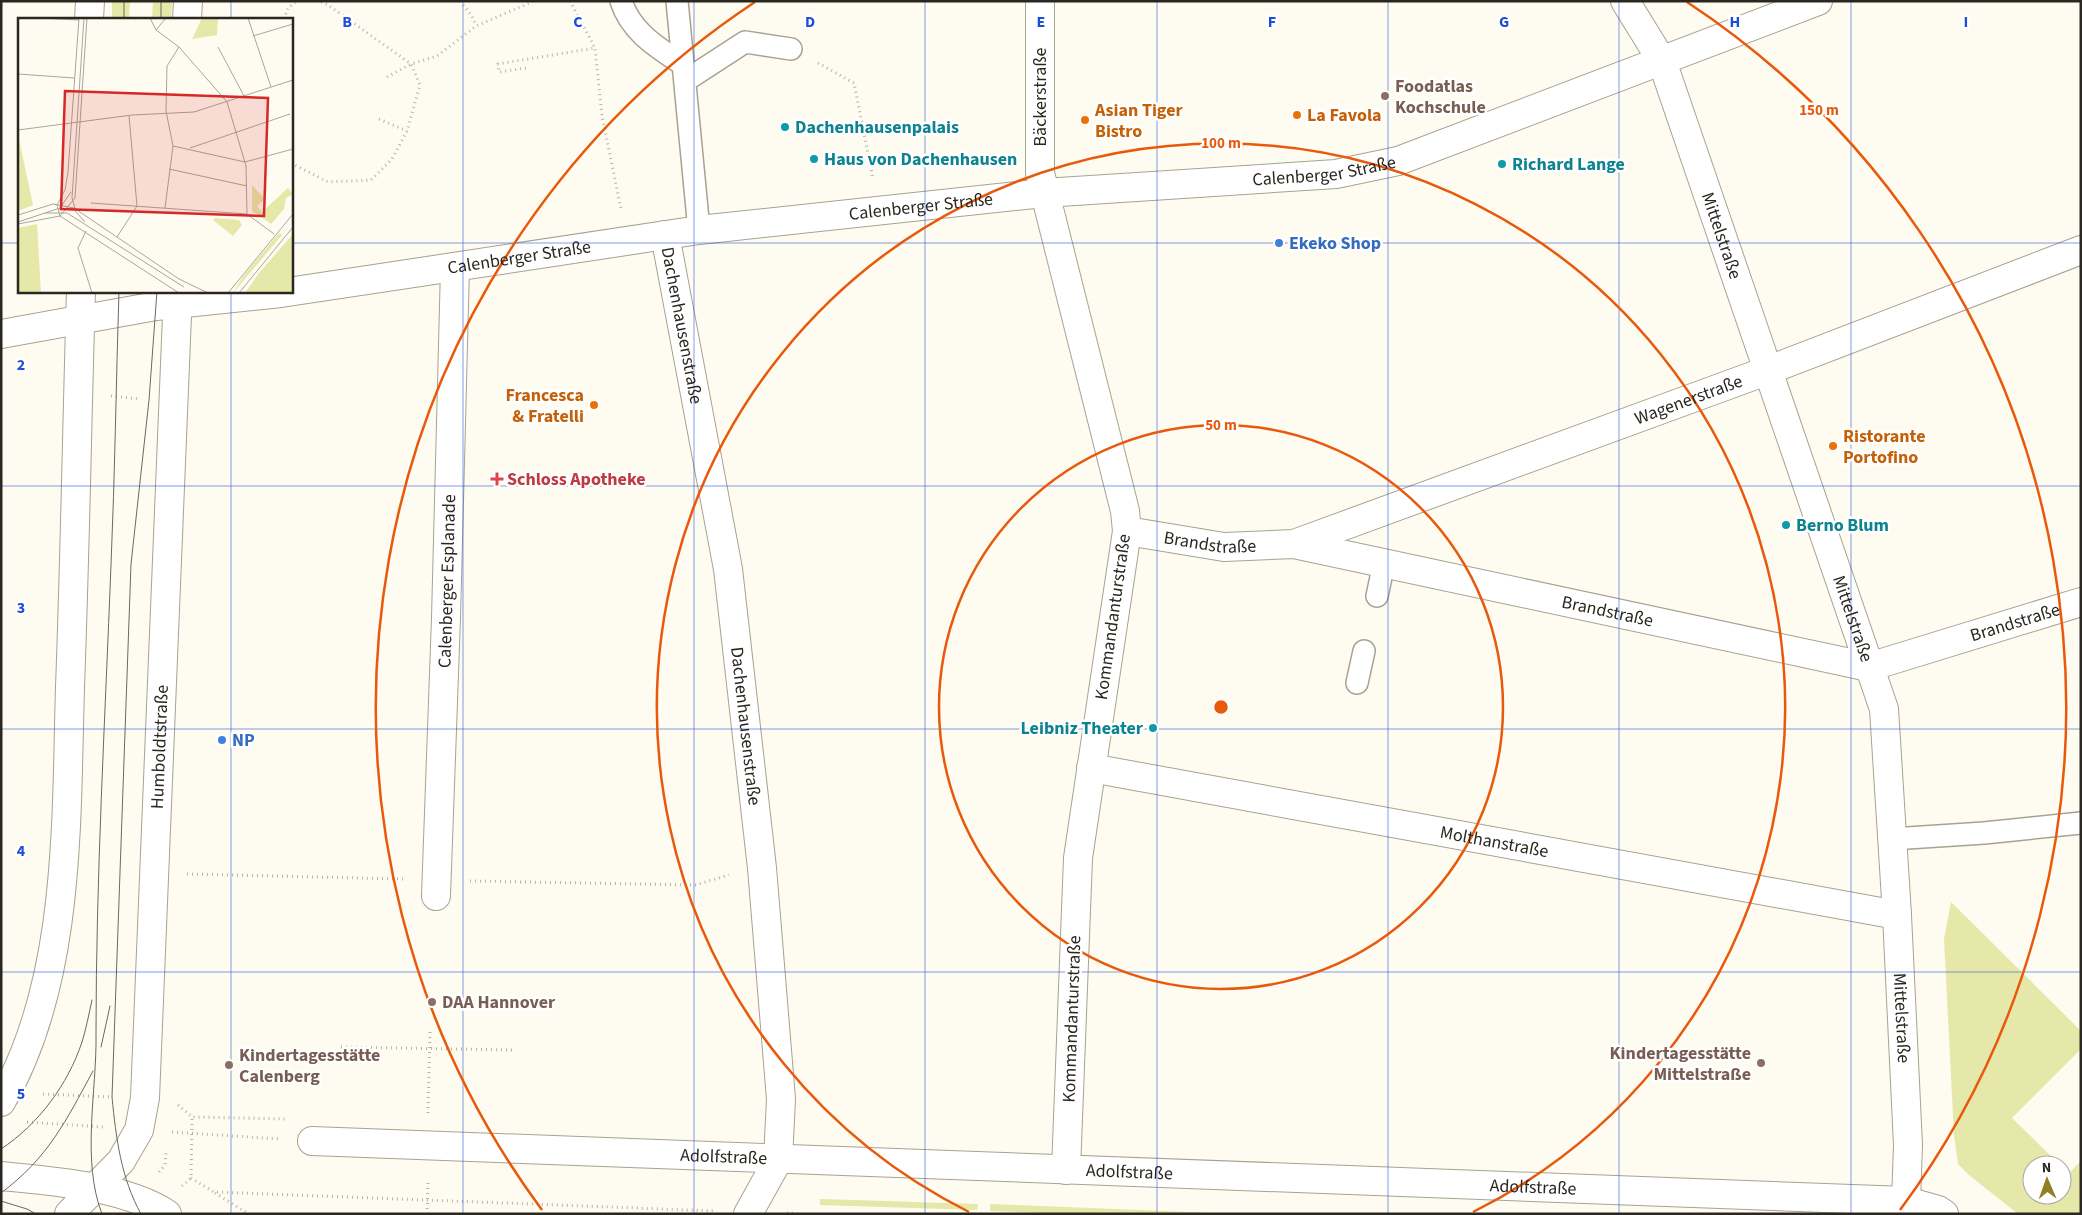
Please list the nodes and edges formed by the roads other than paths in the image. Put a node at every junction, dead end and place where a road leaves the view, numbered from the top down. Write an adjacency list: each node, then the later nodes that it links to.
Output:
1 (90, 1): 8 (street)
2 (188, 1): 9 (street)
3 (621, 1): 12 (lane)
4 (677, 1): 12 (lane)
5 (1040, 1): 13 (street, Bäckerstraße)
6 (1625, 1): 11 (street, Mittelstraße)
7 (1818, 1): 11 (street, Calenberger Straße)
8 (89, 18)
9 (187, 18)
10 (791, 49): 12 (lane)
11 (1662, 61): 13 (street, Calenberger Straße); 24 (street, Mittelstraße)
12 (684, 73): 14 (lane)
13 (1044, 193): 14 (street, Calenberger Straße); 25 (street, Kommandanturstraße)
14 (699, 230): 15 (street, Calenberger Straße)
15 (665, 235): 17 (street, Calenberger Straße); 40 (street, Dachenhausenstraße)
16 (2081, 250): 24 (street, Wagenerstraße)
17 (456, 267): 18 (street, Calenberger Straße); 36 (street, Calenberger Esplanade)
18 (292, 291)
19 (81, 292): 22 (street)
20 (283, 292): 21 (street, Calenberger Straße)
21 (177, 298): 22 (street, Calenberger Straße); 43 (street, Humboldtstraße)
22 (80, 319): 23 (street, Calenberger Straße); 38 (street)
23 (1, 334)
24 (1769, 370): 26 (street, Wagenerstraße); 31 (street, Mittelstraße)
25 (1127, 531): 26 (street, Brandstraße); 33 (street, Kommandanturstraße)
26 (1294, 544): 27 (street, Brandstraße)
27 (1384, 563): 28 (lane); 31 (street, Brandstraße)
28 (1377, 596)
29 (2081, 602): 31 (street, Brandstraße)
30 (1364, 651): 32 (lane)
31 (1869, 667): 35 (street, Mittelstraße)
32 (1357, 683)
33 (1091, 768): 37 (street, Molthanstraße); 41 (street, Kommandanturstraße)
34 (2081, 823): 35 (lane)
35 (1892, 839): 37 (street, Mittelstraße)
36 (436, 896)
37 (1898, 915): 44 (street, Mittelstraße)
38 (5, 1096)
39 (312, 1142): 40 (street, Adolfstraße)
40 (778, 1160): 41 (street, Adolfstraße); 45 (street, Dachenhausenstraße)
41 (1066, 1170): 44 (street, Adolfstraße)
42 (1, 1176): 43 (street)
43 (95, 1188): 46 (street, Humboldtstraße); 47 (street)
44 (1906, 1201): 48 (street, Adolfstraße)
45 (748, 1213)
46 (69, 1214)
47 (167, 1214)
48 (1944, 1214)

